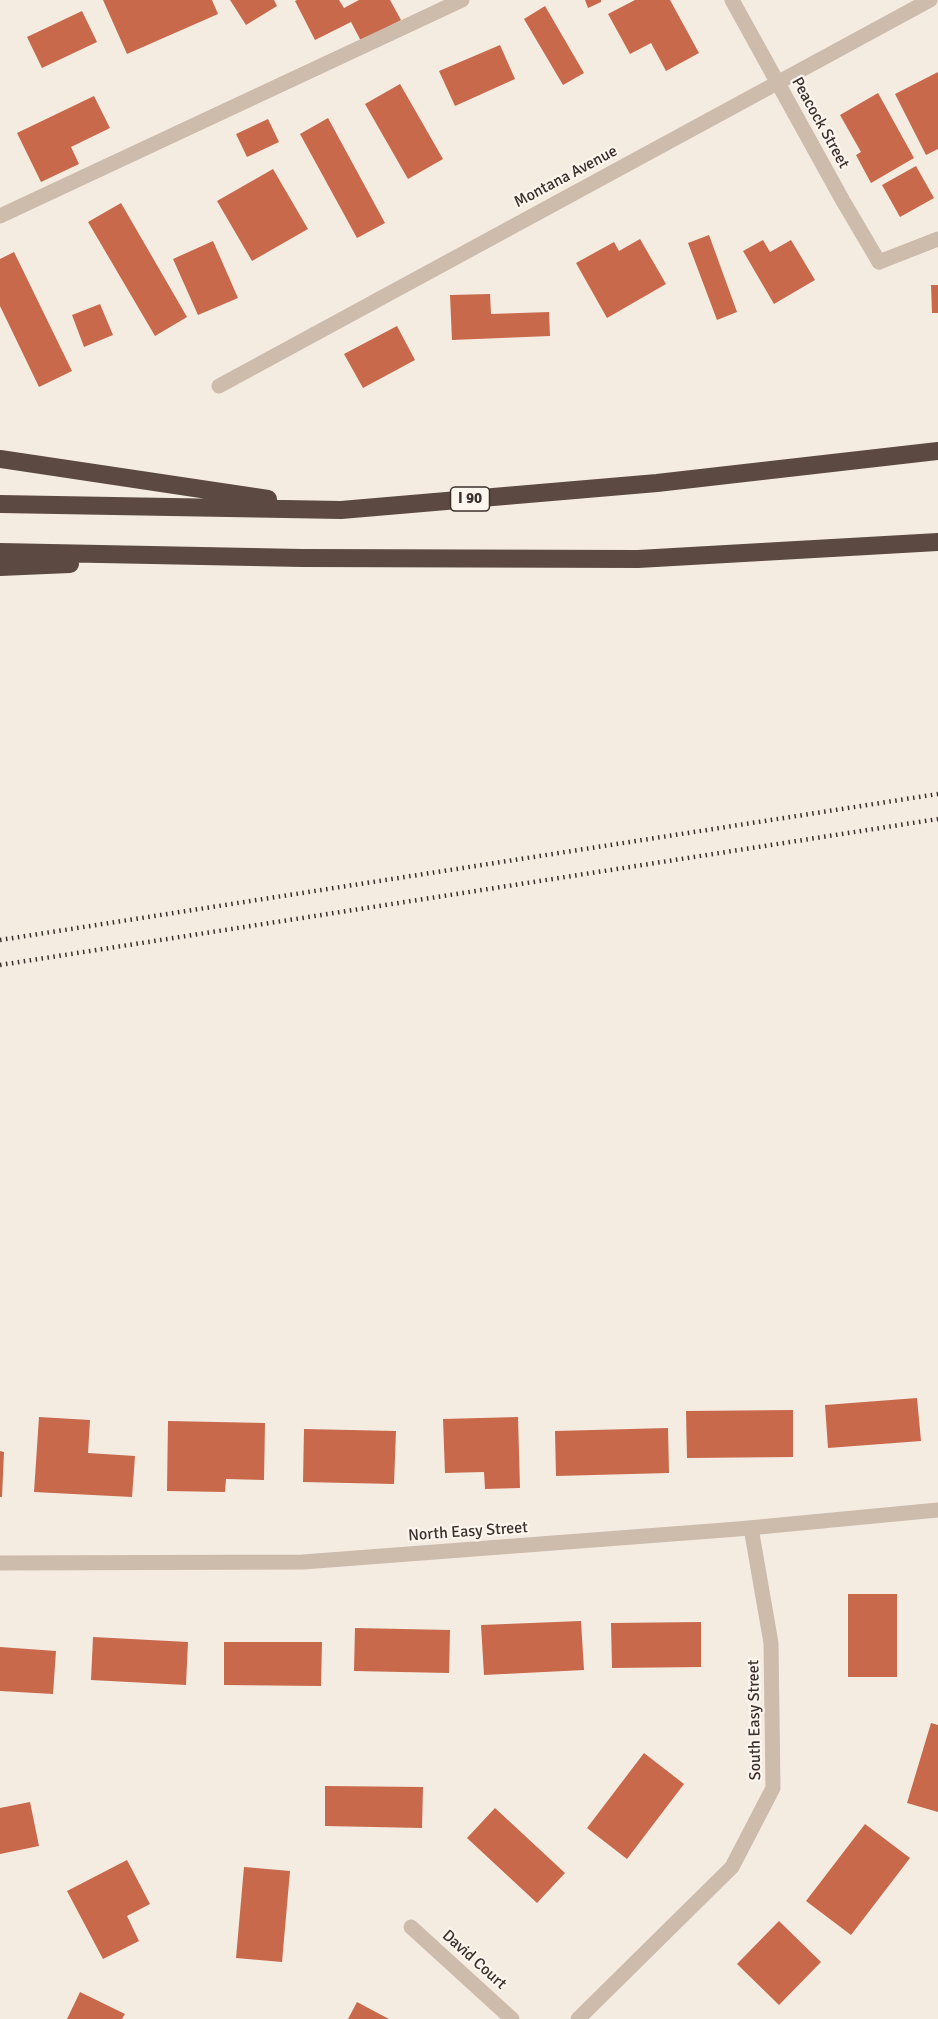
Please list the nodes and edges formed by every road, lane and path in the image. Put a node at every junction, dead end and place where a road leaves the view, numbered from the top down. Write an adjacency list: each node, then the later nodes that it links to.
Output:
1 (462, 0): 5 (street)
2 (732, 0): 4 (street, Peacock Street)
3 (930, 0): 4 (street, Montana Avenue)
4 (778, 83): 6 (street, Peacock Street); 7 (street, Montana Avenue)
5 (0, 216)
6 (938, 239)
7 (219, 386)
8 (938, 451): 11 (highway, I 90)
9 (0, 459): 11 (highway)
10 (0, 504): 11 (highway, I 90)
11 (341, 510)
12 (938, 542): 14 (highway)
13 (0, 552): 14 (highway)
14 (302, 558): 15 (highway)
15 (0, 567)
16 (938, 1510): 17 (street, North Easy Street)
17 (752, 1528): 18 (street, North Easy Street); 21 (street, South Easy Street)
18 (0, 1563)
19 (411, 1927): 20 (street, David Court)
20 (512, 2019)
21 (578, 2019)

